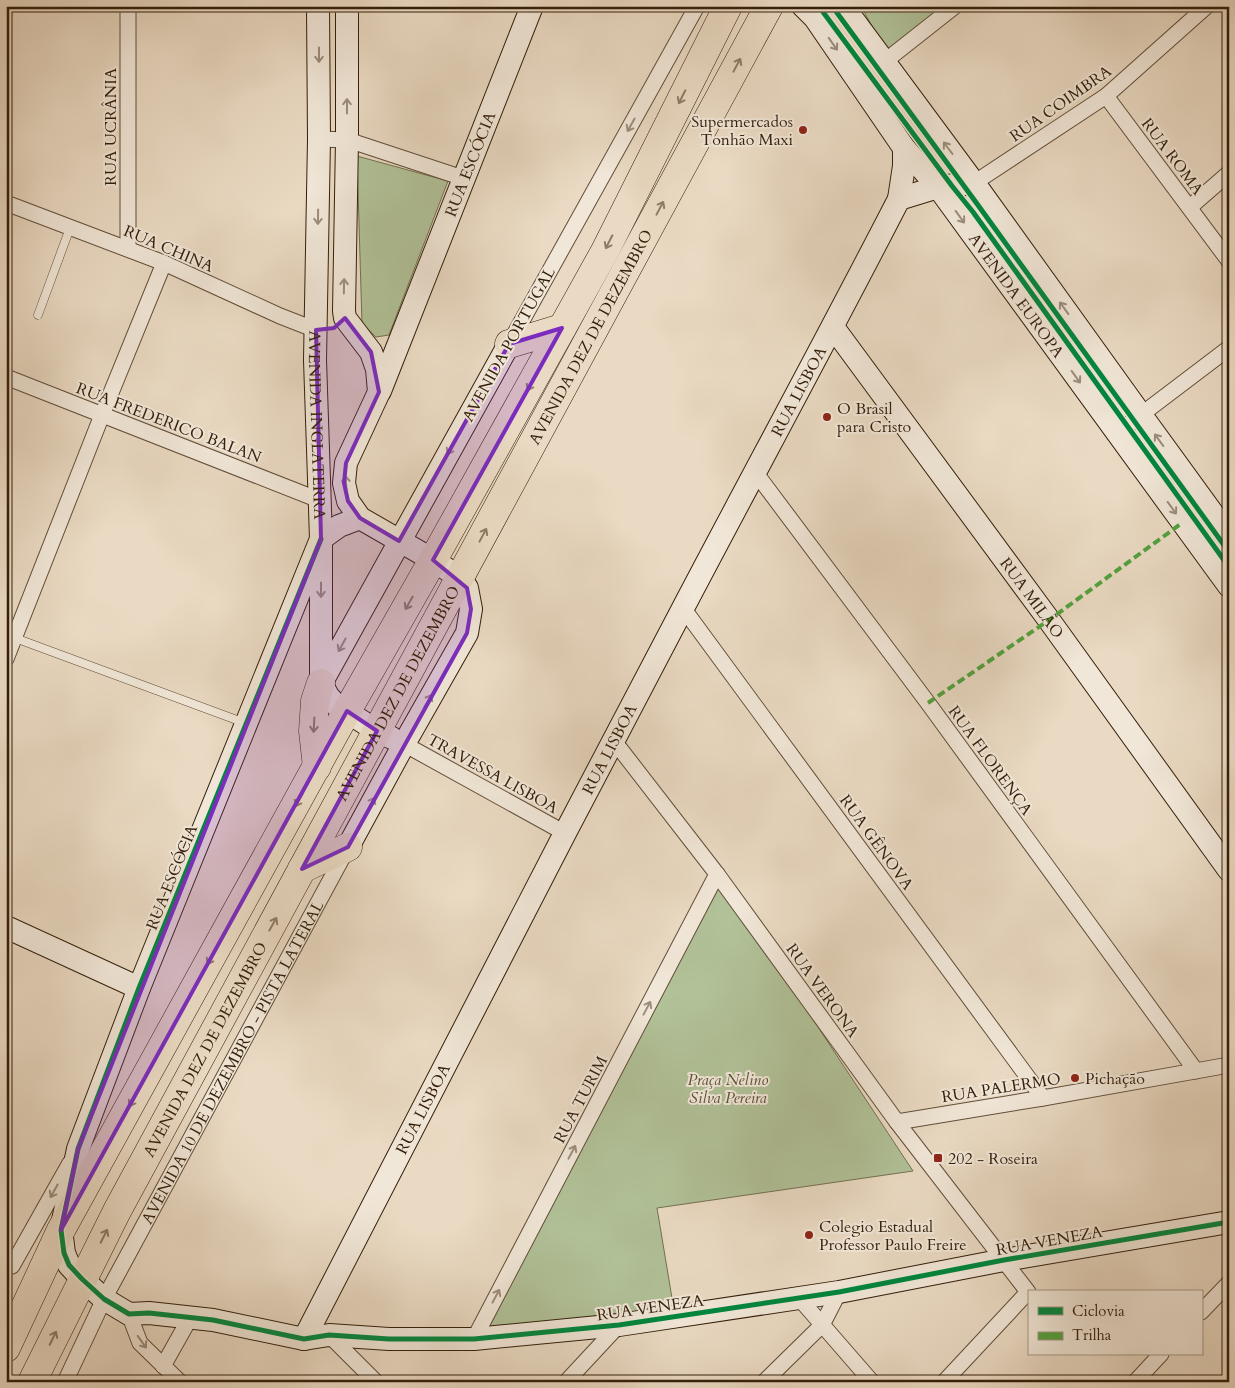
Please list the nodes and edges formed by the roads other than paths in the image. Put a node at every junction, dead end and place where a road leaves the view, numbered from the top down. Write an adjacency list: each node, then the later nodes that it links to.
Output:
1 (128, 6): 25 (street, RUA UCRÂNIA)
2 (318, 6): 14 (street, AVENIDA INGLATERRA, one-way to 14)
3 (346, 6): 15 (street, AVENIDA INGLATERRA, one-way to 3)
4 (532, 6): 18 (street, RUA ESCÓCIA)
5 (697, 6): 34 (street, AVENIDA PORTUGAL, one-way to 34)
6 (728, 6): 32 (highway, AVENIDA DEZ DE DEZEMBRO, one-way to 32)
7 (769, 6): 49 (highway, AVENIDA DEZ DE DEZEMBRO, one-way to 7)
8 (803, 6): 16 (street, AVENIDA EUROPA, one-way to 16)
9 (843, 6): 12 (street, AVENIDA EUROPA)
10 (955, 6): 12 (street)
11 (1207, 6): 13 (street, RUA COIMBRA)
12 (884, 62): 19 (street, AVENIDA EUROPA, one-way to 12)
13 (1106, 96): 19 (street, RUA COIMBRA); 23 (street, RUA ROMA)
14 (319, 139): 15 (street); 33 (street, AVENIDA INGLATERRA, one-way to 33)
15 (346, 140): 18 (street); 29 (street, AVENIDA INGLATERRA, one-way to 15)
16 (904, 148): 20 (street, AVENIDA EUROPA); 21 (street, RUA LISBOA)
17 (1229, 173): 23 (street)
18 (463, 178): 30 (street, RUA ESCÓCIA)
19 (974, 183): 20 (street); 40 (street, AVENIDA EUROPA, one-way to 19)
20 (938, 187): 21 (street); 41 (street, AVENIDA EUROPA, one-way to 41)
21 (899, 199): 31 (street, RUA LISBOA)
22 (6, 203): 24 (street, RUA CHINA)
23 (1190, 207): 26 (street, RUA ROMA)
24 (70, 228): 25 (street, RUA CHINA); 28 (lane)
25 (128, 248): 27 (street, RUA CHINA)
26 (1229, 261)
27 (164, 263): 33 (street, RUA CHINA); 39 (street)
28 (38, 315)
29 (345, 318): 33 (street); 36 (street, AVENIDA INGLATERRA)
30 (407, 324): 36 (street); 38 (street, RUA ESCÓCIA)
31 (833, 327): 42 (street, RUA LISBOA); 64 (street, RUA MILÃO)
32 (562, 328): 34 (highway); 48 (highway, AVENIDA DEZ DE DEZEMBRO, one-way to 48)
33 (316, 330): 43 (street, AVENIDA INGLATERRA)
34 (509, 344): 47 (street, AVENIDA PORTUGAL, one-way to 47)
35 (1229, 348): 40 (street)
36 (371, 352): 38 (street, AVENIDA INGLATERRA)
37 (6, 377): 39 (street, RUA FREDERICO BALAN)
38 (379, 392): 44 (street, AVENIDA INGLATERRA, one-way to 38)
39 (102, 414): 43 (street, RUA FREDERICO BALAN); 52 (street)
40 (1141, 415): 41 (street); 45 (street, AVENIDA EUROPA, one-way to 40)
41 (1117, 433): 50 (street, AVENIDA EUROPA, one-way to 50)
42 (755, 472): 51 (street, RUA LISBOA); 69 (street, RUA FLORENÇA)
43 (319, 500): 46 (street, AVENIDA INGLATERRA)
44 (360, 518): 46 (street); 47 (street, AVENIDA INGLATERRA)
45 (1229, 536)
46 (321, 539): 54 (street, AVENIDA INGLATERRA, one-way to 54); 56 (street, RUA ESCÓCIA)
47 (399, 541): 48 (street, AVENIDA INGLATERRA); 54 (street, AVENIDA PORTUGAL, one-way to 54)
48 (433, 560): 49 (street, AVENIDA INGLATERRA); 55 (highway, AVENIDA DEZ DE DEZEMBRO, one-way to 55)
49 (460, 578): 57 (highway, AVENIDA DEZ DE DEZEMBRO); 59 (street, one-way to 49)
50 (1229, 586)
51 (683, 608): 58 (street, RUA LISBOA); 70 (street, RUA GÊNOVA)
52 (14, 638): 53 (street); 56 (lane)
53 (6, 659)
54 (321, 683): 55 (street); 60 (highway, one-way to 60)
55 (347, 711): 57 (street); 60 (highway, AVENIDA DEZ DE DEZEMBRO)
56 (246, 724): 67 (street, RUA ESCÓCIA)
57 (377, 731): 59 (street); 63 (highway, AVENIDA DEZ DE DEZEMBRO)
58 (614, 740): 61 (street, RUA LISBOA); 65 (street, RUA VERONA)
59 (404, 744): 61 (street, TRAVESSA LISBOA); 62 (street, AVENIDA 10 DE DEZEMBRO - PISTA LATERAL, one-way to 59)
60 (317, 767): 74 (highway, AVENIDA DEZ DE DEZEMBRO, one-way to 74)
61 (565, 834): 88 (street, RUA LISBOA)
62 (348, 847): 63 (highway); 81 (street, AVENIDA 10 DE DEZEMBRO - PISTA LATERAL)
63 (302, 869): 77 (highway, AVENIDA DEZ DE DEZEMBRO, one-way to 63)
64 (1229, 870)
65 (716, 874): 71 (street, RUA VERONA); 89 (street, RUA TURIM, one-way to 65)
66 (6, 927): 67 (street)
67 (139, 988): 72 (street, RUA ESCÓCIA)
68 (1229, 1065): 69 (street, RUA PALERMO)
69 (1196, 1071): 70 (street, RUA PALERMO)
70 (1043, 1098): 71 (street, RUA PALERMO)
71 (897, 1122): 75 (street, RUA VERONA)
72 (78, 1149): 74 (street, RUA ESCÓCIA); 76 (street, one-way to 76)
73 (1229, 1222): 75 (street, RUA VENEZA)
74 (61, 1230): 76 (highway, AVENIDA DEZ DE DEZEMBRO); 77 (street, RUA VENEZA)
75 (1004, 1260): 79 (street, RUA VENEZA); 100 (street, RUA VERONA)
76 (21, 1271): 90 (highway, AVENIDA DEZ DE DEZEMBRO)
77 (82, 1279): 81 (street, RUA VENEZA); 93 (highway, AVENIDA DEZ DE DEZEMBRO, one-way to 77)
78 (1229, 1283): 82 (street)
79 (839, 1292): 80 (street, RUA VENEZA); 86 (street)
80 (799, 1298): 85 (street, RUA VENEZA); 86 (street)
81 (104, 1299): 83 (street, RUA VENEZA); 94 (street, AVENIDA 10 DE DEZEMBRO - PISTA LATERAL)
82 (1202, 1311)
83 (129, 1314): 84 (street, RUA VENEZA); 92 (street, one-way to 92)
84 (190, 1318): 88 (street, RUA VENEZA); 92 (street)
85 (619, 1324): 89 (street, RUA VENEZA); 97 (street)
86 (822, 1325): 98 (street); 99 (street)
87 (330, 1335): 88 (street, RUA VENEZA); 89 (street, RUA VENEZA); 96 (street)
88 (304, 1339)
89 (474, 1339)
90 (6, 1348)
91 (1160, 1356): 101 (street)
92 (163, 1366): 95 (street)
93 (32, 1382)
94 (65, 1382)
95 (180, 1382)
96 (376, 1382)
97 (566, 1382)
98 (764, 1382)
99 (872, 1382)
100 (944, 1382)
101 (1135, 1382)

